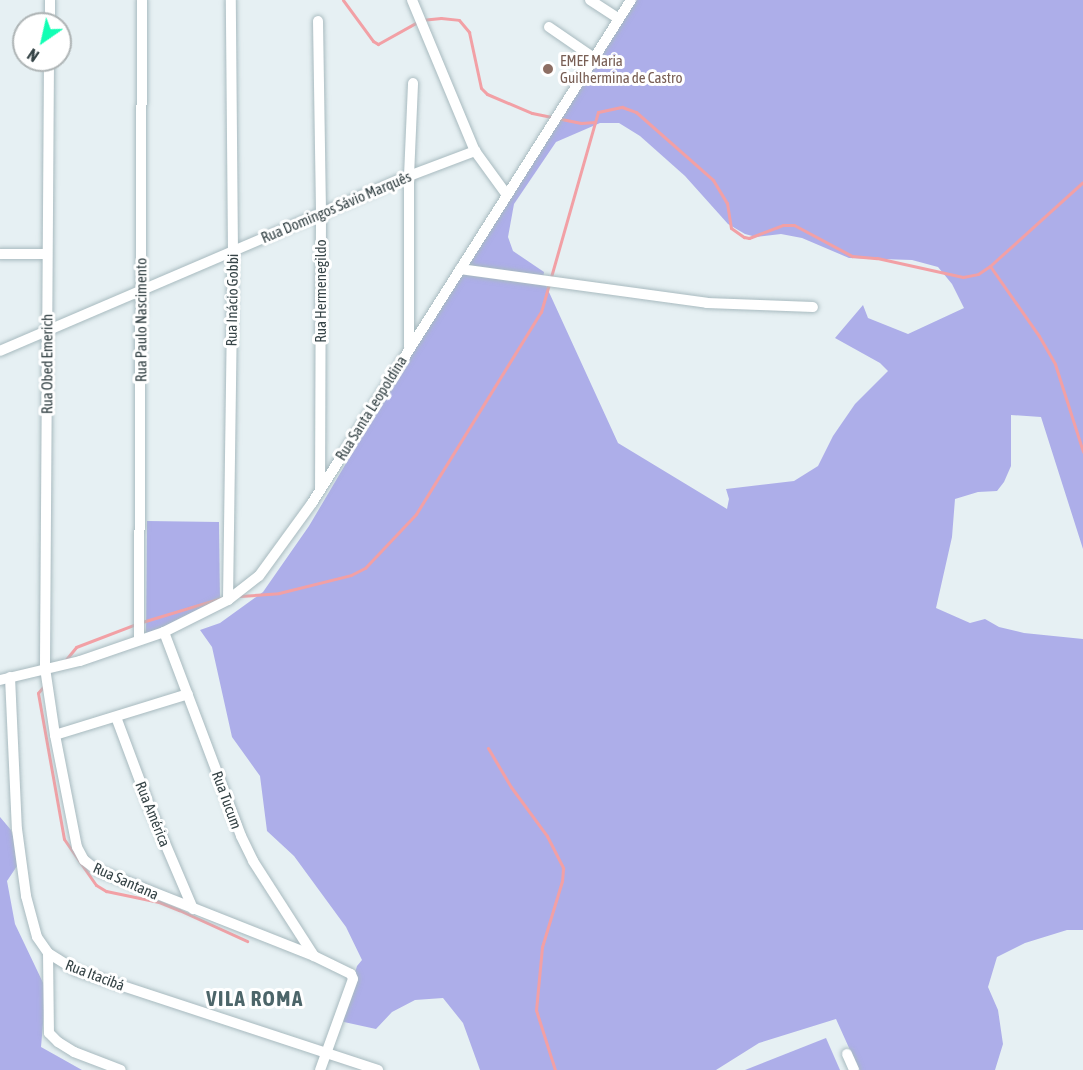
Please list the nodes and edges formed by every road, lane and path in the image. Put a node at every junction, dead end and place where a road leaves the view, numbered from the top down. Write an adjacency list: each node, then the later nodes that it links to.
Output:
1 (142, 0): 20 (street, Rua Paulo Nascimento)
2 (231, 0): 16 (street, Rua Inácio Gobbi)
3 (412, 0): 12 (street)
4 (590, 0): 6 (street)
5 (631, 0): 6 (street, Rua Santa Leopoldina)
6 (618, 18): 9 (street, Rua Santa Leopoldina)
7 (318, 21): 15 (street, Rua Hermenegildo)
8 (549, 27): 9 (street)
9 (594, 58): 14 (street, Rua Santa Leopoldina)
10 (50, 72): 18 (street, Rua Obed Emerich)
11 (413, 83): 13 (street)
12 (474, 151): 13 (street, Rua Domingos Sávio Marquês); 14 (street)
13 (409, 176): 15 (street, Rua Domingos Sávio Marquês); 23 (street)
14 (507, 195): 19 (street, Rua Santa Leopoldina)
15 (321, 214): 16 (street, Rua Domingos Sávio Marquês); 25 (street, Rua Hermenegildo)
16 (232, 252): 20 (street, Rua Domingos Sávio Marquês); 26 (street, Rua Inácio Gobbi)
17 (0, 254): 18 (street)
18 (47, 254): 22 (street, Rua Obed Emerich)
19 (460, 269): 21 (street); 23 (street, Rua Santa Leopoldina)
20 (141, 291): 22 (street, Rua Domingos Sávio Marquês); 28 (street, Rua Paulo Nascimento)
21 (813, 307)
22 (48, 331): 24 (street, Rua Domingos Sávio Marquês); 29 (street, Rua Obed Emerich)
23 (409, 347): 25 (street, Rua Santa Leopoldina)
24 (0, 351)
25 (320, 489): 26 (street, Rua Santa Leopoldina)
26 (228, 600): 27 (street, Rua Santa Leopoldina)
27 (164, 632): 28 (street, Rua Santa Leopoldina); 31 (street, Rua Tucum)
28 (139, 640): 29 (street, Rua Santa Leopoldina)
29 (45, 668): 30 (street, Rua Santa Leopoldina); 33 (street, Rua Santana)
30 (5, 679): 35 (street, Rua Itacibá)
31 (188, 694): 32 (street); 36 (street, Rua Tucum)
32 (116, 717): 33 (street); 34 (street, Rua América)
33 (55, 735): 34 (street, Rua Santana)
34 (193, 909): 36 (street, Rua Santana)
35 (48, 953): 37 (street, Rua Itacibá); 39 (street)
36 (314, 956): 37 (street, Rua Santana)
37 (325, 1054): 40 (street); 41 (street, Rua Itacibá)
38 (847, 1054): 42 (street)
39 (121, 1070)
40 (320, 1070)
41 (378, 1070)
42 (854, 1070)

